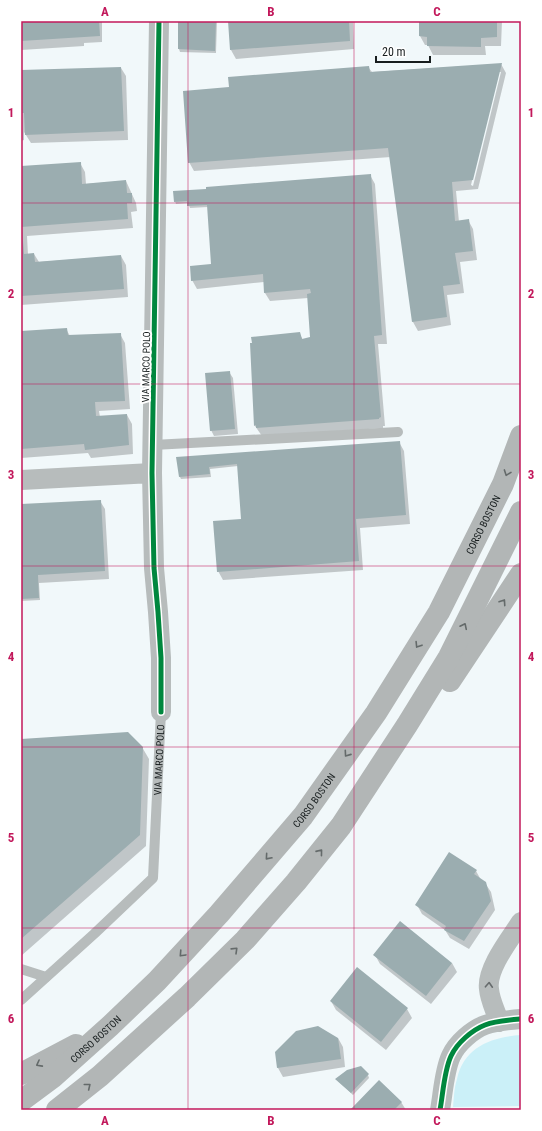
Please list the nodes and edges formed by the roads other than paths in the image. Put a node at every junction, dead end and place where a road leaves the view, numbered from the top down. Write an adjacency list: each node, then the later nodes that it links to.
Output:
1 (159, 24): 4 (street, VIA MARCO POLO)
2 (398, 432): 4 (lane)
3 (521, 436): 17 (highway, CORSO BOSTON, one-way to 17)
4 (154, 445): 5 (street, VIA MARCO POLO)
5 (152, 473): 6 (street); 9 (street, VIA MARCO POLO)
6 (21, 480)
7 (521, 512): 10 (highway, one-way to 7)
8 (521, 574): 10 (highway, one-way to 8)
9 (161, 712): 13 (lane, VIA MARCO POLO)
10 (341, 826): 20 (highway, one-way to 10)
11 (521, 922): 16 (street, one-way to 11)
12 (21, 969): 13 (lane)
13 (46, 977): 14 (lane, VIA MARCO POLO)
14 (21, 1000)
15 (521, 1019): 16 (street)
16 (499, 1022): 21 (street)
17 (110, 1026): 18 (highway, one-way to 18); 19 (highway, CORSO BOSTON)
18 (21, 1074)
19 (21, 1101)
20 (57, 1110)
21 (440, 1110)

